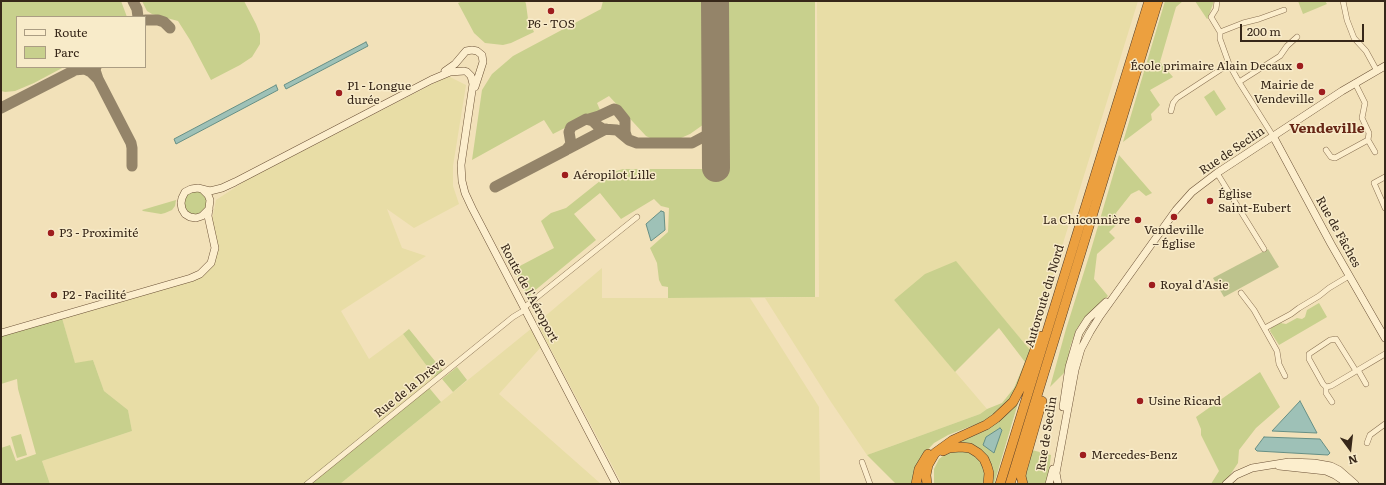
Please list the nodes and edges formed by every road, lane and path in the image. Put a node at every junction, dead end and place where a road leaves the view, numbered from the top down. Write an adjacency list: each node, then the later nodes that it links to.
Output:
1 (1149, 1): 37 (highway, Autoroute du Nord)
2 (1158, 1): 41 (highway, Autoroute du Nord)
3 (1217, 1): 6 (street)
4 (1343, 1): 13 (street)
5 (1284, 10): 6 (street)
6 (1220, 32): 9 (street)
7 (1297, 38): 15 (street)
8 (461, 56): 11 (street); 12 (street); 14 (street)
9 (1229, 64): 15 (street); 18 (street)
10 (1385, 66): 13 (street, Rue de Seclin)
11 (480, 69): 12 (street); 17 (street, Route de l'Aéroport)
12 (466, 71): 14 (street); 17 (street, Route de l'Aéroport)
13 (1377, 71): 16 (street, Rue de Seclin)
14 (431, 80): 25 (street)
15 (1238, 82): 19 (street)
16 (1355, 83): 19 (street, Rue de Seclin); 20 (street)
17 (471, 103): 36 (street, Route de l'Aéroport)
18 (1171, 110)
19 (1273, 136): 23 (street, Rue de Seclin); 32 (street, Rue de Fâches)
20 (1368, 140): 21 (street); 22 (street)
21 (1326, 150)
22 (1375, 152)
23 (1217, 173): 31 (street); 34 (street, Rue de Seclin)
24 (1385, 177): 28 (street)
25 (236, 182): 26 (street); 27 (street)
26 (202, 190): 27 (street); 30 (street)
27 (210, 207): 30 (street); 33 (street)
28 (1385, 208)
29 (637, 216): 36 (street, Rue de la Drève)
30 (194, 218): 33 (street)
31 (1264, 249)
32 (1349, 276): 38 (street); 40 (street, Rue de Fâches)
33 (184, 280): 39 (street)
34 (1121, 286): 63 (street, Rue de Seclin); 64 (street, Rue de Seclin)
35 (1242, 293): 38 (street)
36 (524, 308): 53 (street, Rue de la Drève); 54 (street, Route de l'Aéroport)
37 (1054, 310): 49 (highway); 60 (highway, Autoroute du Nord)
38 (1265, 328): 44 (street)
39 (1, 333)
40 (1385, 338)
41 (1055, 340): 61 (highway, Autoroute du Nord); 62 (highway)
42 (1385, 354): 43 (street)
43 (1357, 371): 45 (street); 46 (street); 46 (street)
44 (1286, 376)
45 (1366, 384)
46 (1326, 387): 47 (street)
47 (1332, 402)
48 (1385, 424): 50 (street)
49 (964, 435): 56 (highway); 57 (highway)
50 (1367, 443)
51 (862, 462): 55 (street)
52 (1261, 466): 65 (street); 66 (street); 67 (street)
53 (308, 484)
54 (616, 484)
55 (870, 484)
56 (916, 484)
57 (927, 484)
58 (931, 484): 59 (highway)
59 (988, 484)
60 (1000, 484)
61 (1010, 484)
62 (1023, 484)
63 (1050, 484)
64 (1058, 484)
65 (1226, 484)
66 (1348, 484)
67 (1354, 484)

